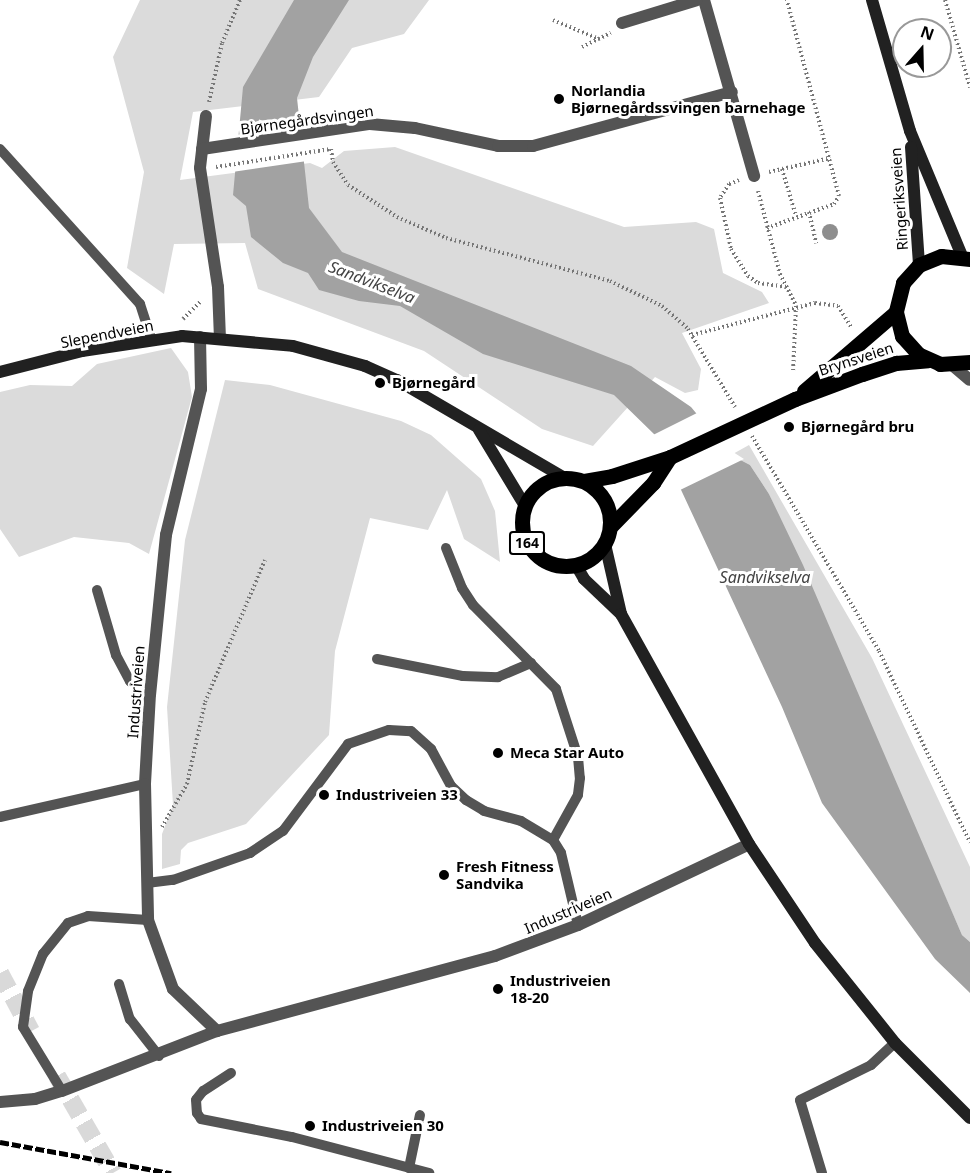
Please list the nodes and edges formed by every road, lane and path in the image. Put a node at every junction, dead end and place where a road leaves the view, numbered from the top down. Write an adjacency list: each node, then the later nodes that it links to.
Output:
1 (240, 0): 13 (path)
2 (697, 0): 8 (street)
3 (704, 0): 12 (street)
4 (787, 0): 17 (path)
5 (872, 0): 14 (main road, Ringeriksveien)
6 (945, 0): 11 (path)
7 (553, 20): 9 (path)
8 (622, 23): 9 (path)
9 (599, 39): 10 (path)
10 (582, 47)
11 (970, 87)
12 (732, 92): 16 (street, Bjørnegårdsvingen); 20 (street)
13 (206, 116): 16 (street)
14 (909, 131): 25 (main road, Ringeriksveien); 26 (main road, Ringeriksveien)
15 (0, 149): 36 (lane)
16 (202, 149): 35 (street)
17 (830, 158): 19 (path); 21 (path)
18 (219, 167): 32 (path)
19 (782, 169): 20 (path); 22 (path)
20 (754, 176): 23 (path); 27 (path)
21 (809, 212): 22 (path); 24 (path)
22 (796, 216): 23 (path)
23 (767, 228): 27 (path)
24 (816, 243)
25 (966, 257): 26 (main road)
26 (919, 265): 30 (main road)
27 (787, 287): 29 (path)
28 (202, 295): 31 (path)
29 (796, 306): 32 (path); 33 (path); 41 (path)
30 (896, 312): 37 (main road); 43 (main road, Brynsveien)
31 (175, 321)
32 (692, 335): 44 (path)
33 (855, 335)
34 (200, 337): 35 (main road, Slependveien); 36 (main road, Slependveien); 60 (street, Industriveien)
35 (220, 338): 46 (main road)
36 (152, 340): 40 (main road, Slependveien)
37 (928, 360): 39 (main road); 43 (main road, Brynsveien)
38 (970, 362): 39 (main road)
39 (952, 365): 42 (street)
40 (0, 372)
41 (793, 372)
42 (970, 380)
43 (788, 402): 47 (main road)
44 (741, 418)
45 (747, 428): 65 (path)
46 (478, 429): 48 (main road); 50 (main road)
47 (670, 457): 49 (main road); 51 (main road)
48 (563, 477): 49 (main road); 50 (main road)
49 (584, 481): 51 (main road)
50 (525, 506): 55 (main road, 164)
51 (610, 527): 52 (main road)
52 (605, 544): 55 (main road); 57 (main road)
53 (446, 548): 59 (lane)
54 (265, 560): 64 (path)
55 (576, 565): 57 (main road)
56 (98, 590): 60 (lane)
57 (621, 614): 66 (main road)
58 (377, 659): 59 (lane)
59 (531, 663): 63 (lane)
60 (150, 694): 61 (street, Industriveien)
61 (145, 783): 62 (lane); 64 (street, Industriveien)
62 (0, 817)
63 (553, 840): 67 (lane); 69 (lane)
64 (146, 843): 67 (street, Industriveien)
65 (970, 843)
66 (749, 844): 69 (street, Industriveien); 72 (main road)
67 (147, 883): 68 (street, Industriveien)
68 (148, 920): 71 (street, Industriveien); 75 (lane)
69 (578, 925): 71 (street, Industriveien)
70 (119, 984): 73 (lane)
71 (217, 1031): 73 (street, Industriveien)
72 (895, 1043): 78 (main road); 81 (lane)
73 (159, 1056): 75 (street, Industriveien)
74 (231, 1073): 79 (lane)
75 (62, 1091): 76 (street, Industriveien)
76 (0, 1102)
77 (420, 1115): 79 (lane)
78 (970, 1118)
79 (409, 1168): 80 (lane)
80 (429, 1173)
81 (822, 1173)

